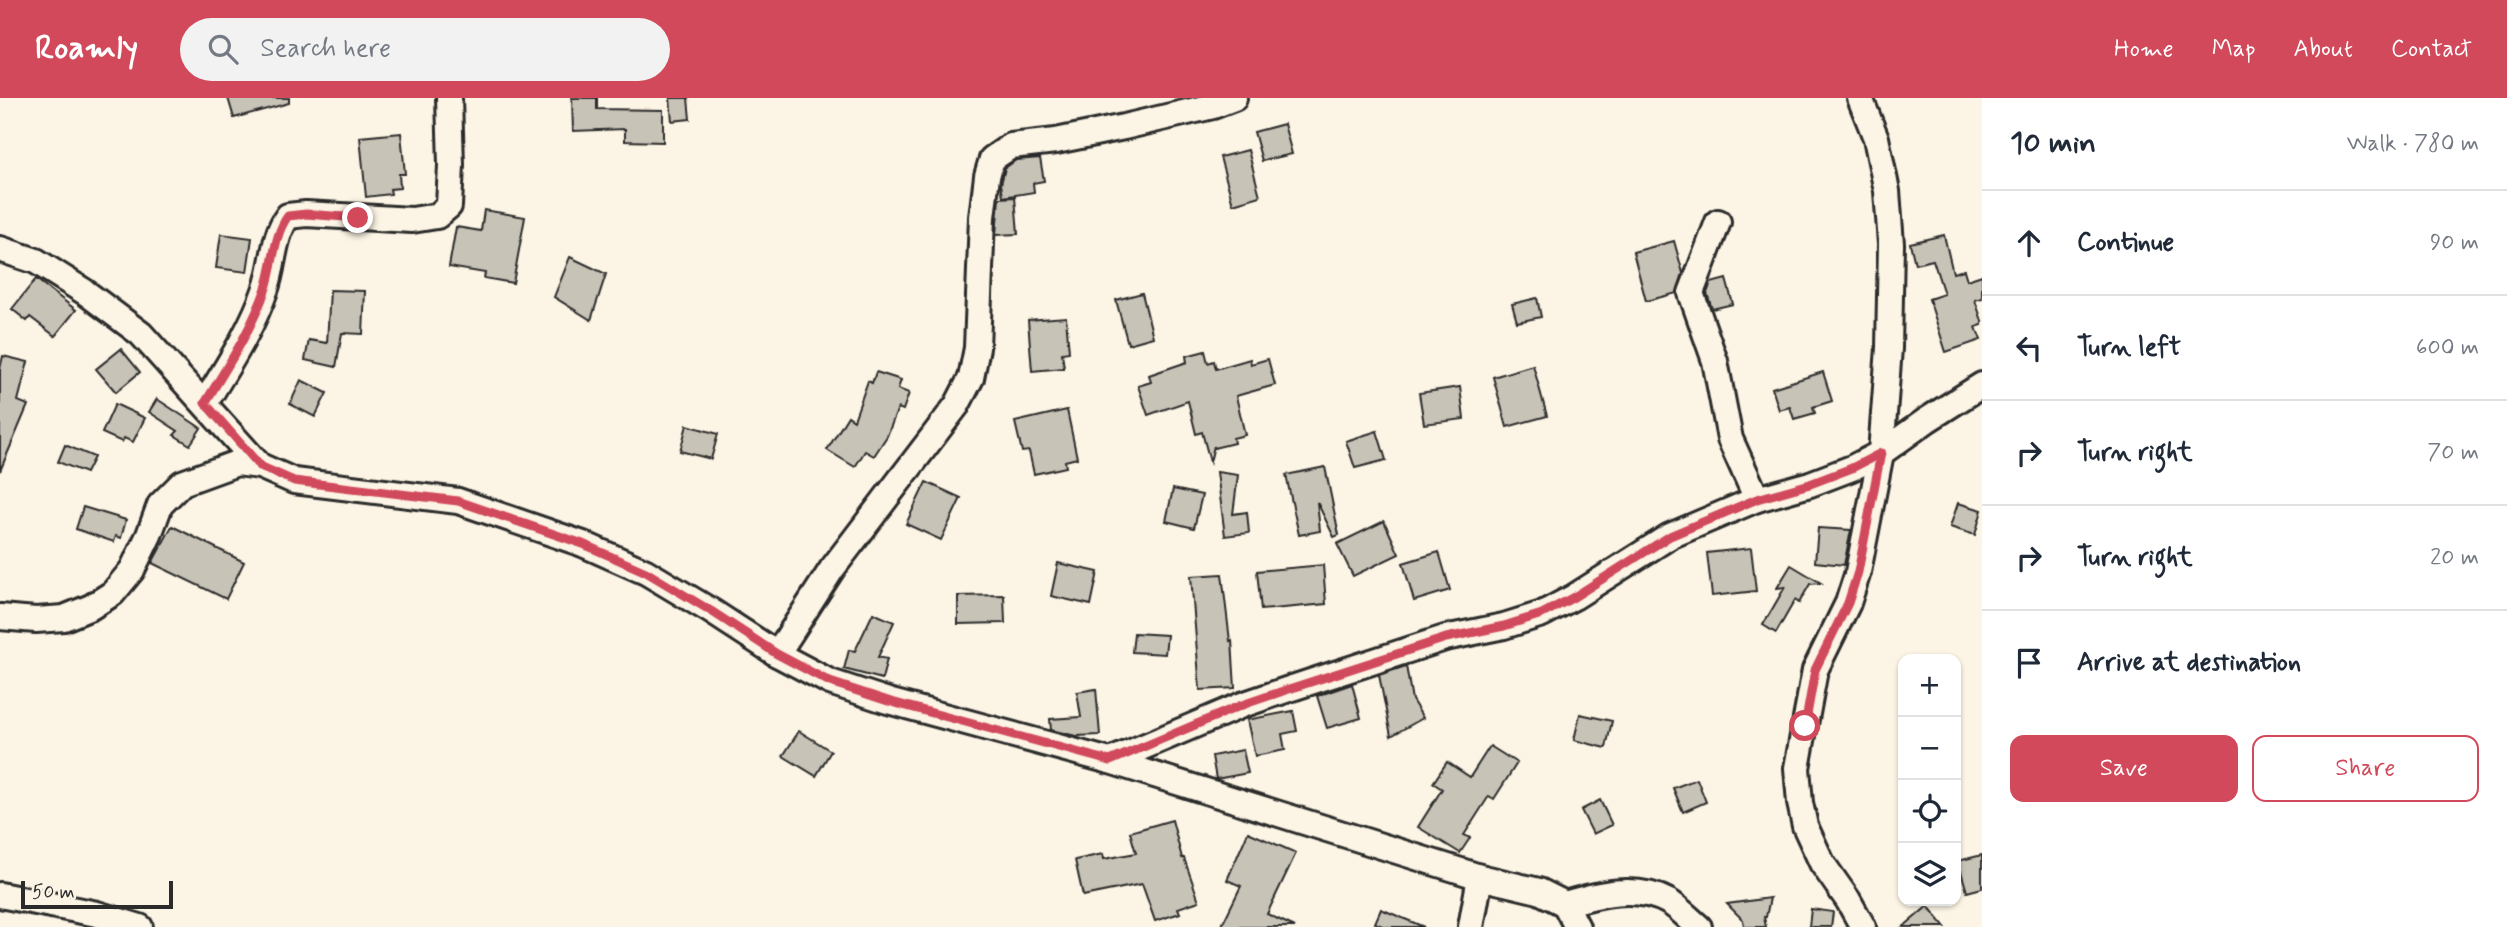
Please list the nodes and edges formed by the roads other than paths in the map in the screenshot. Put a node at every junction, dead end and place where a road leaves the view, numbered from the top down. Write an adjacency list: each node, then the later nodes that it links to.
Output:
1 (449, 98): 7 (street)
2 (1234, 98): 12 (street)
3 (1860, 98): 8 (street)
4 (1718, 222): 10 (street)
5 (0, 249): 7 (street)
6 (1982, 385): 8 (street)
7 (205, 403): 9 (street)
8 (1881, 453): 10 (street); 21 (street)
9 (260, 466): 11 (street); 12 (street)
10 (1757, 499): 13 (street)
11 (0, 617)
12 (777, 654): 13 (street)
13 (1110, 761): 14 (street)
14 (1480, 877): 16 (street); 18 (street)
15 (0, 895): 17 (street)
16 (1565, 904): 19 (street); 20 (street)
17 (140, 927)
18 (1471, 927)
19 (1577, 927)
20 (1699, 927)
21 (1863, 927)

